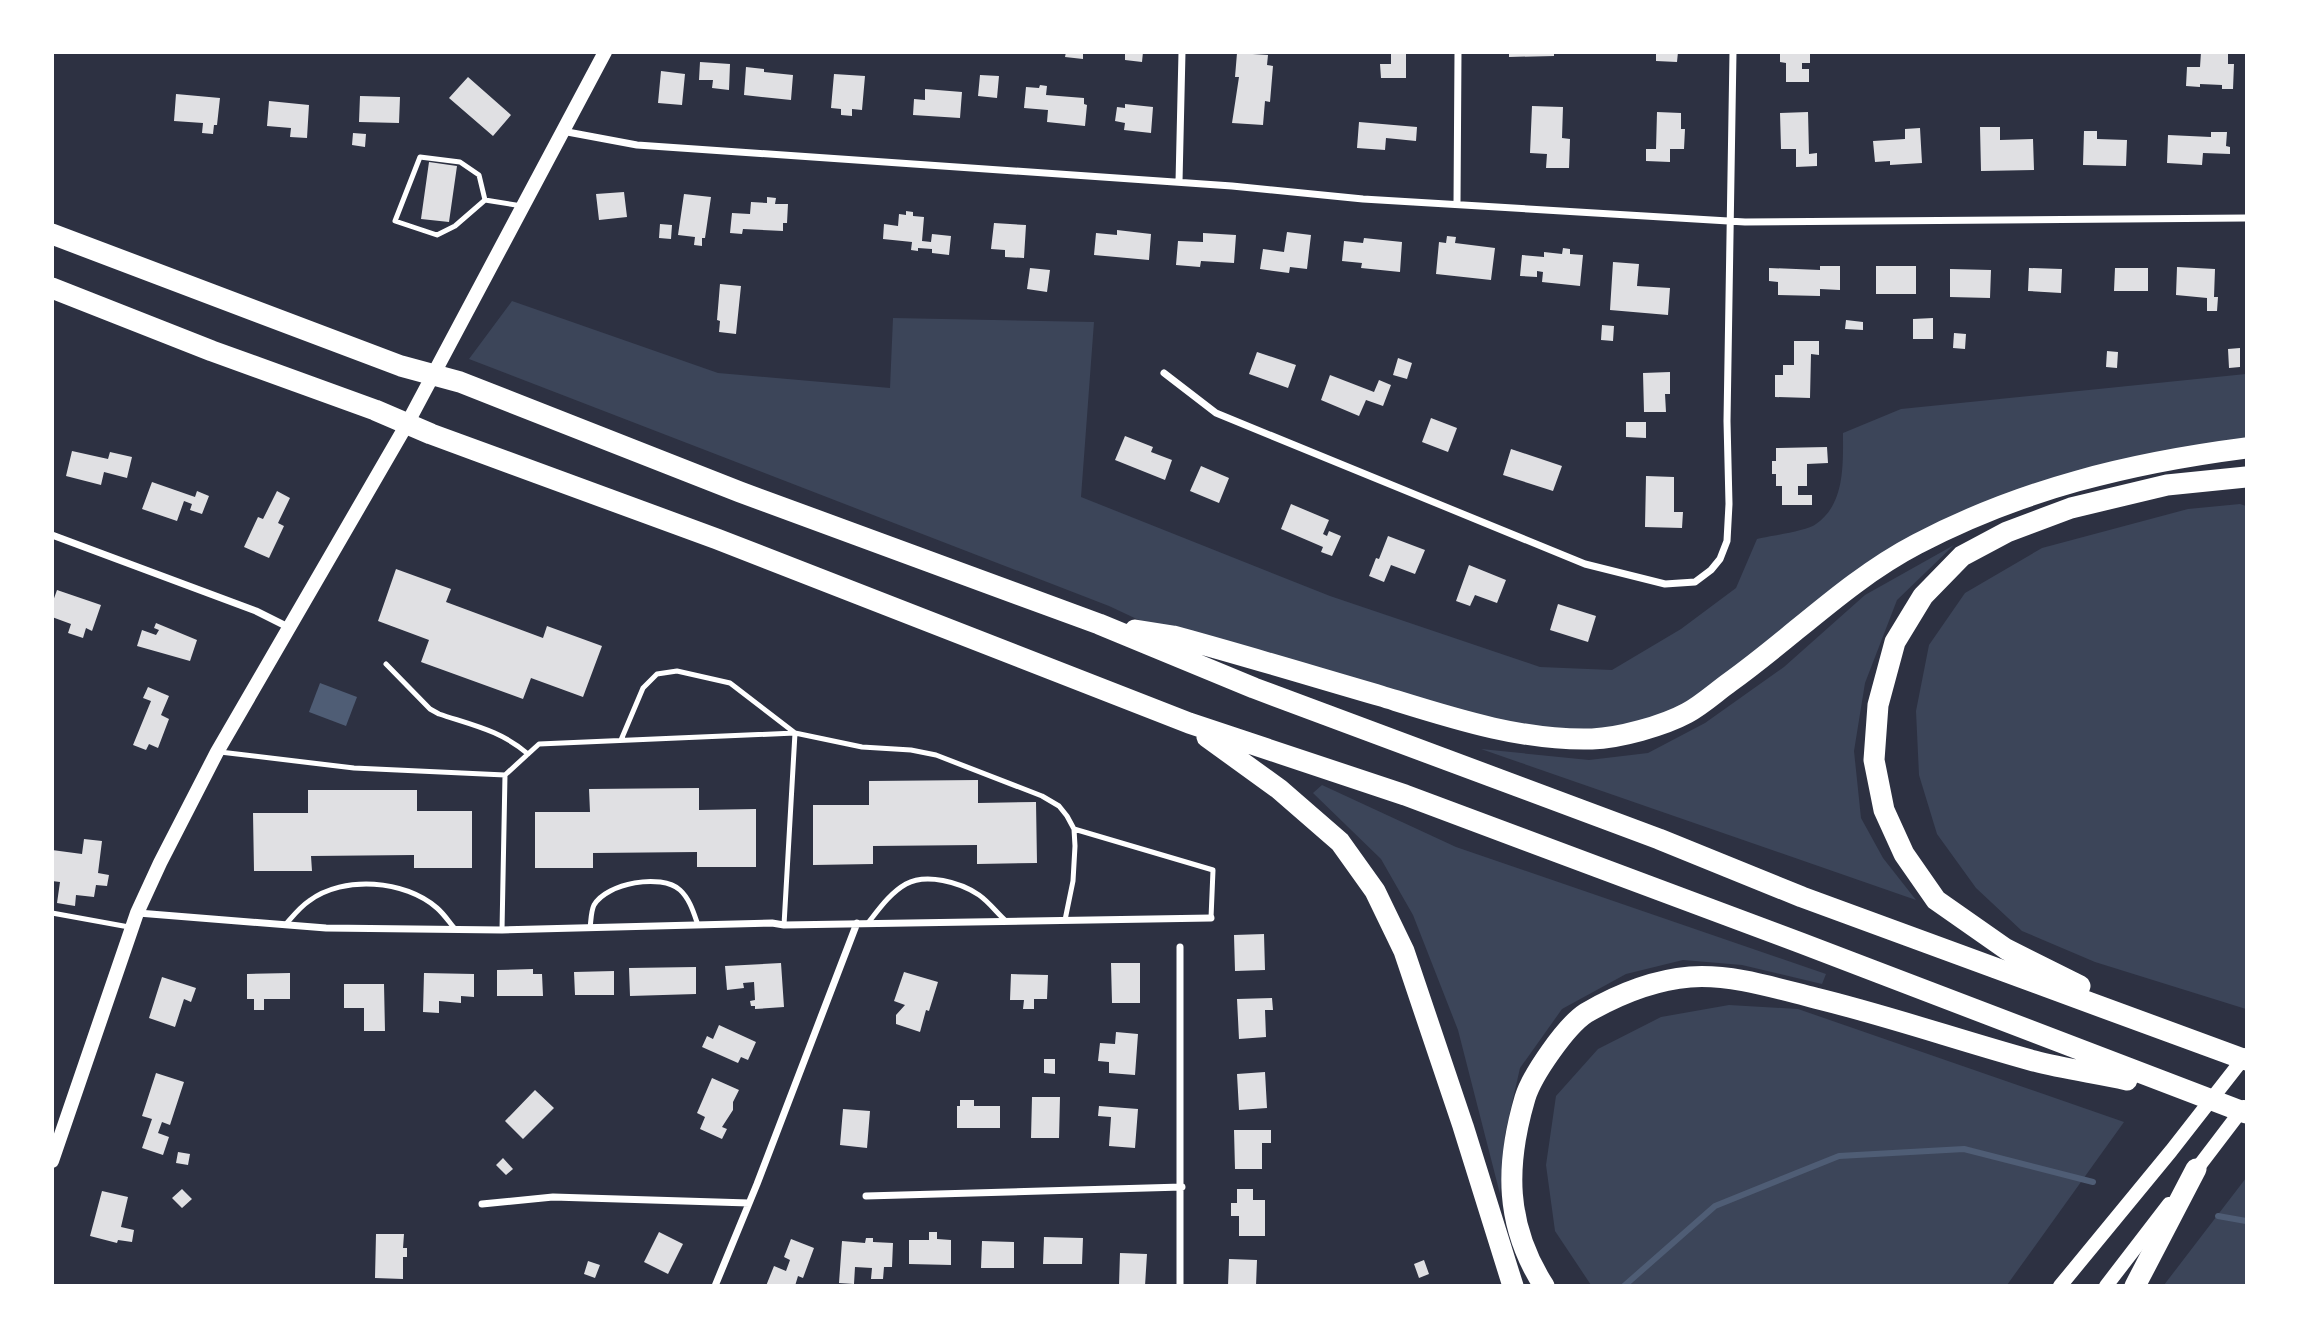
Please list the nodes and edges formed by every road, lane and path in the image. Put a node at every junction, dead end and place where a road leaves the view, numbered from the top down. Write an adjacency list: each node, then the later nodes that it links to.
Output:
1 (605, 52): 5 (main road)
2 (1182, 52): 6 (street)
3 (1458, 52): 8 (street)
4 (1733, 52): 11 (street)
5 (562, 131): 6 (street); 9 (main road)
6 (1179, 182): 8 (street)
7 (485, 200): 7 (lane); 9 (lane)
8 (1457, 204): 11 (street)
9 (522, 206): 19 (main road)
10 (2246, 218): 11 (street)
11 (1731, 221): 14 (street)
12 (52, 234): 18 (highway)
13 (52, 288): 21 (highway)
14 (1164, 373)
15 (2246, 448): 18 (highway)
16 (2246, 477): 42 (highway)
17 (52, 535): 19 (street)
18 (1099, 624): 42 (highway)
19 (288, 627): 24 (main road)
20 (386, 664): 25 (lane)
21 (1189, 723): 45 (highway); 56 (highway)
22 (795, 733): 23 (lane); 23 (lane); 27 (lane); 37 (lane)
23 (621, 740): 25 (lane)
24 (217, 752): 26 (lane); 30 (main road)
25 (528, 754): 26 (lane)
26 (505, 775): 40 (lane)
27 (1074, 829): 29 (lane); 31 (lane)
28 (52, 913): 30 (lane)
29 (1211, 918): 31 (street)
30 (135, 920): 35 (street); 48 (main road)
31 (1065, 920): 32 (street)
32 (1006, 921): 34 (street); 34 (lane)
33 (857, 923): 34 (street); 37 (street); 52 (street)
34 (868, 923)
35 (286, 924): 39 (street); 39 (lane)
36 (698, 925): 37 (street); 38 (street); 38 (lane)
37 (784, 925)
38 (590, 928): 40 (street)
39 (455, 929): 40 (street)
40 (502, 930)
41 (1180, 947): 50 (street)
42 (2169, 1031): 44 (highway)
43 (2246, 1053): 58 (main road)
44 (2246, 1060)
45 (2185, 1091): 47 (highway); 57 (highway)
46 (2246, 1103): 49 (main road)
47 (2246, 1113)
48 (52, 1161)
49 (2196, 1169): 59 (main road); 60 (highway)
50 (1182, 1187): 51 (street); 55 (street)
51 (866, 1196)
52 (748, 1203): 53 (street); 54 (street)
53 (482, 1204)
54 (715, 1286)
55 (1180, 1286)
56 (1513, 1286)
57 (1544, 1286)
58 (2060, 1286)
59 (2106, 1286)
60 (2134, 1286)

